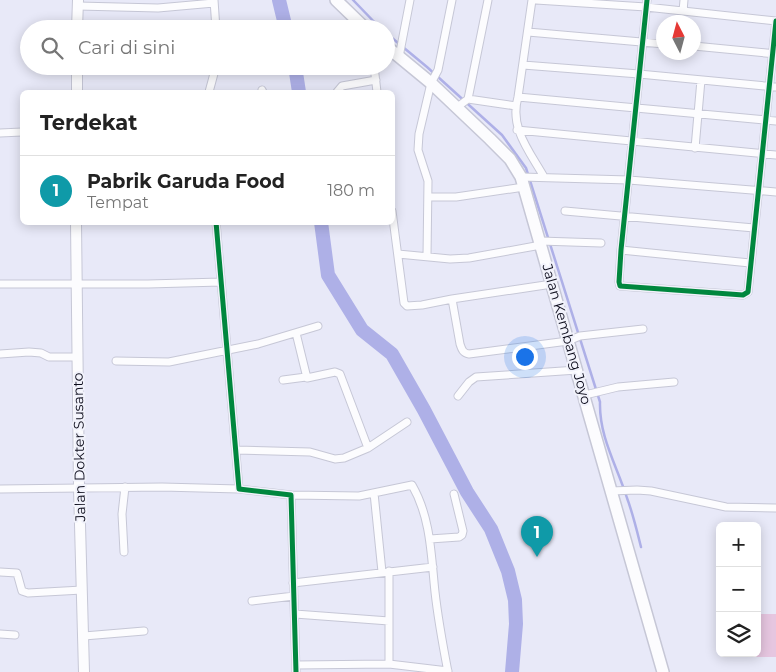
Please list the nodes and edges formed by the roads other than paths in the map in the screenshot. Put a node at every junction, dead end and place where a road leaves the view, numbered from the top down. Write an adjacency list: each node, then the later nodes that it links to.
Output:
1 (336, 0): 14 (main road)
2 (410, 0): 22 (street)
3 (452, 0): 30 (street)
4 (488, 0): 37 (street)
5 (532, 0): 16 (street)
6 (536, 0): 10 (street)
7 (684, 0): 11 (street)
8 (214, 1): 9 (street); 13 (street)
9 (78, 3): 12 (main road)
10 (646, 4): 11 (street); 17 (street)
11 (683, 11): 15 (street)
12 (77, 20)
13 (215, 20)
14 (357, 20)
15 (776, 21): 21 (street)
16 (528, 32): 17 (street); 23 (street)
17 (643, 42): 18 (street); 24 (street)
18 (656, 43)
19 (701, 47): 21 (street)
20 (395, 54): 22 (main road, Jalan Kembang Joyo)
21 (774, 54): 31 (street)
22 (399, 57): 30 (main road, Jalan Kembang Joyo)
23 (523, 65): 24 (street); 36 (street)
24 (639, 74): 29 (street); 39 (street)
25 (77, 75): 32 (main road)
26 (214, 75): 33 (street)
27 (375, 75): 28 (street)
28 (376, 80): 34 (street); 35 (street)
29 (701, 80): 31 (street); 41 (street)
30 (431, 84): 40 (main road, Jalan Kembang Joyo); 56 (street)
31 (772, 87): 42 (street)
32 (77, 90)
33 (210, 90)
34 (339, 90)
35 (377, 90)
36 (518, 97): 38 (street); 39 (street)
37 (468, 99): 38 (street); 40 (street)
38 (516, 106): 44 (street)
39 (636, 107): 41 (street); 47 (street)
40 (456, 108): 53 (main road, Jalan Kembang Joyo)
41 (698, 114): 42 (street); 48 (street)
42 (766, 120): 43 (street); 49 (street)
43 (776, 121)
44 (517, 130): 47 (street); 51 (street)
45 (20, 132): 46 (street)
46 (0, 133)
47 (632, 142): 48 (street); 52 (street)
48 (694, 148): 49 (street)
49 (762, 154): 50 (street); 54 (street)
50 (776, 155)
51 (544, 177): 52 (street); 53 (street)
52 (628, 180): 54 (street); 58 (street)
53 (522, 182): 56 (street); 63 (main road, Jalan Kembang Joyo)
54 (758, 191): 55 (street); 62 (street)
55 (776, 192)
56 (428, 197): 67 (street)
57 (565, 211): 58 (street)
58 (624, 216): 62 (street); 65 (street)
59 (76, 225): 72 (main road, Jalan Dokter Susanto)
60 (216, 225): 69 (street)
61 (394, 225): 66 (street)
62 (754, 228): 68 (street)
63 (541, 243): 64 (street); 67 (street); 71 (main road, Jalan Kembang Joyo)
64 (601, 243)
65 (621, 250): 68 (street); 68 (street)
66 (398, 254): 67 (street); 73 (street)
67 (427, 256)
68 (750, 264)
69 (221, 282): 72 (street); 78 (street)
70 (0, 284): 72 (street)
71 (552, 284): 73 (street); 77 (main road, Jalan Kembang Joyo)
72 (76, 285): 80 (main road, Jalan Dokter Susanto)
73 (452, 299): 77 (street)
74 (318, 326): 76 (street)
75 (643, 329): 77 (street)
76 (296, 333): 78 (street); 83 (street)
77 (568, 341): 82 (main road, Jalan Kembang Joyo)
78 (228, 350): 81 (street); 90 (street)
79 (0, 354): 80 (street)
80 (77, 357): 92 (main road, Jalan Dokter Susanto)
81 (116, 360)
82 (578, 370): 86 (main road, Jalan Kembang Joyo); 87 (street)
83 (306, 377): 84 (street); 89 (street)
84 (283, 380)
85 (674, 382): 86 (street)
86 (585, 395): 95 (main road, Jalan Kembang Joyo)
87 (458, 396)
88 (407, 422): 89 (street)
89 (368, 448): 90 (street)
90 (236, 450): 94 (street)
91 (126, 487): 92 (street); 94 (street); 101 (street)
92 (79, 488): 93 (street); 106 (main road, Jalan Dokter Susanto)
93 (0, 489)
94 (239, 489): 98 (street)
95 (611, 491): 99 (street); 120 (main road, Jalan Kembang Joyo)
96 (374, 493): 98 (street); 100 (street); 103 (street)
97 (454, 494): 100 (street)
98 (292, 495): 105 (street)
99 (776, 508)
100 (430, 539): 102 (street)
101 (124, 552)
102 (433, 567): 103 (street); 118 (street)
103 (386, 571): 105 (street); 110 (street)
104 (0, 572): 106 (street)
105 (293, 582): 107 (street)
106 (82, 590): 114 (main road, Jalan Dokter Susanto)
107 (294, 596): 108 (street); 109 (street)
108 (252, 601)
109 (295, 614): 110 (street); 116 (street)
110 (389, 621): 115 (street)
111 (144, 631): 114 (street)
112 (0, 634): 113 (street)
113 (15, 635)
114 (84, 636): 119 (main road, Jalan Dokter Susanto)
115 (390, 664): 116 (street); 117 (street)
116 (296, 669)
117 (401, 669): 118 (street)
118 (448, 671)
119 (84, 672)
120 (664, 672)

